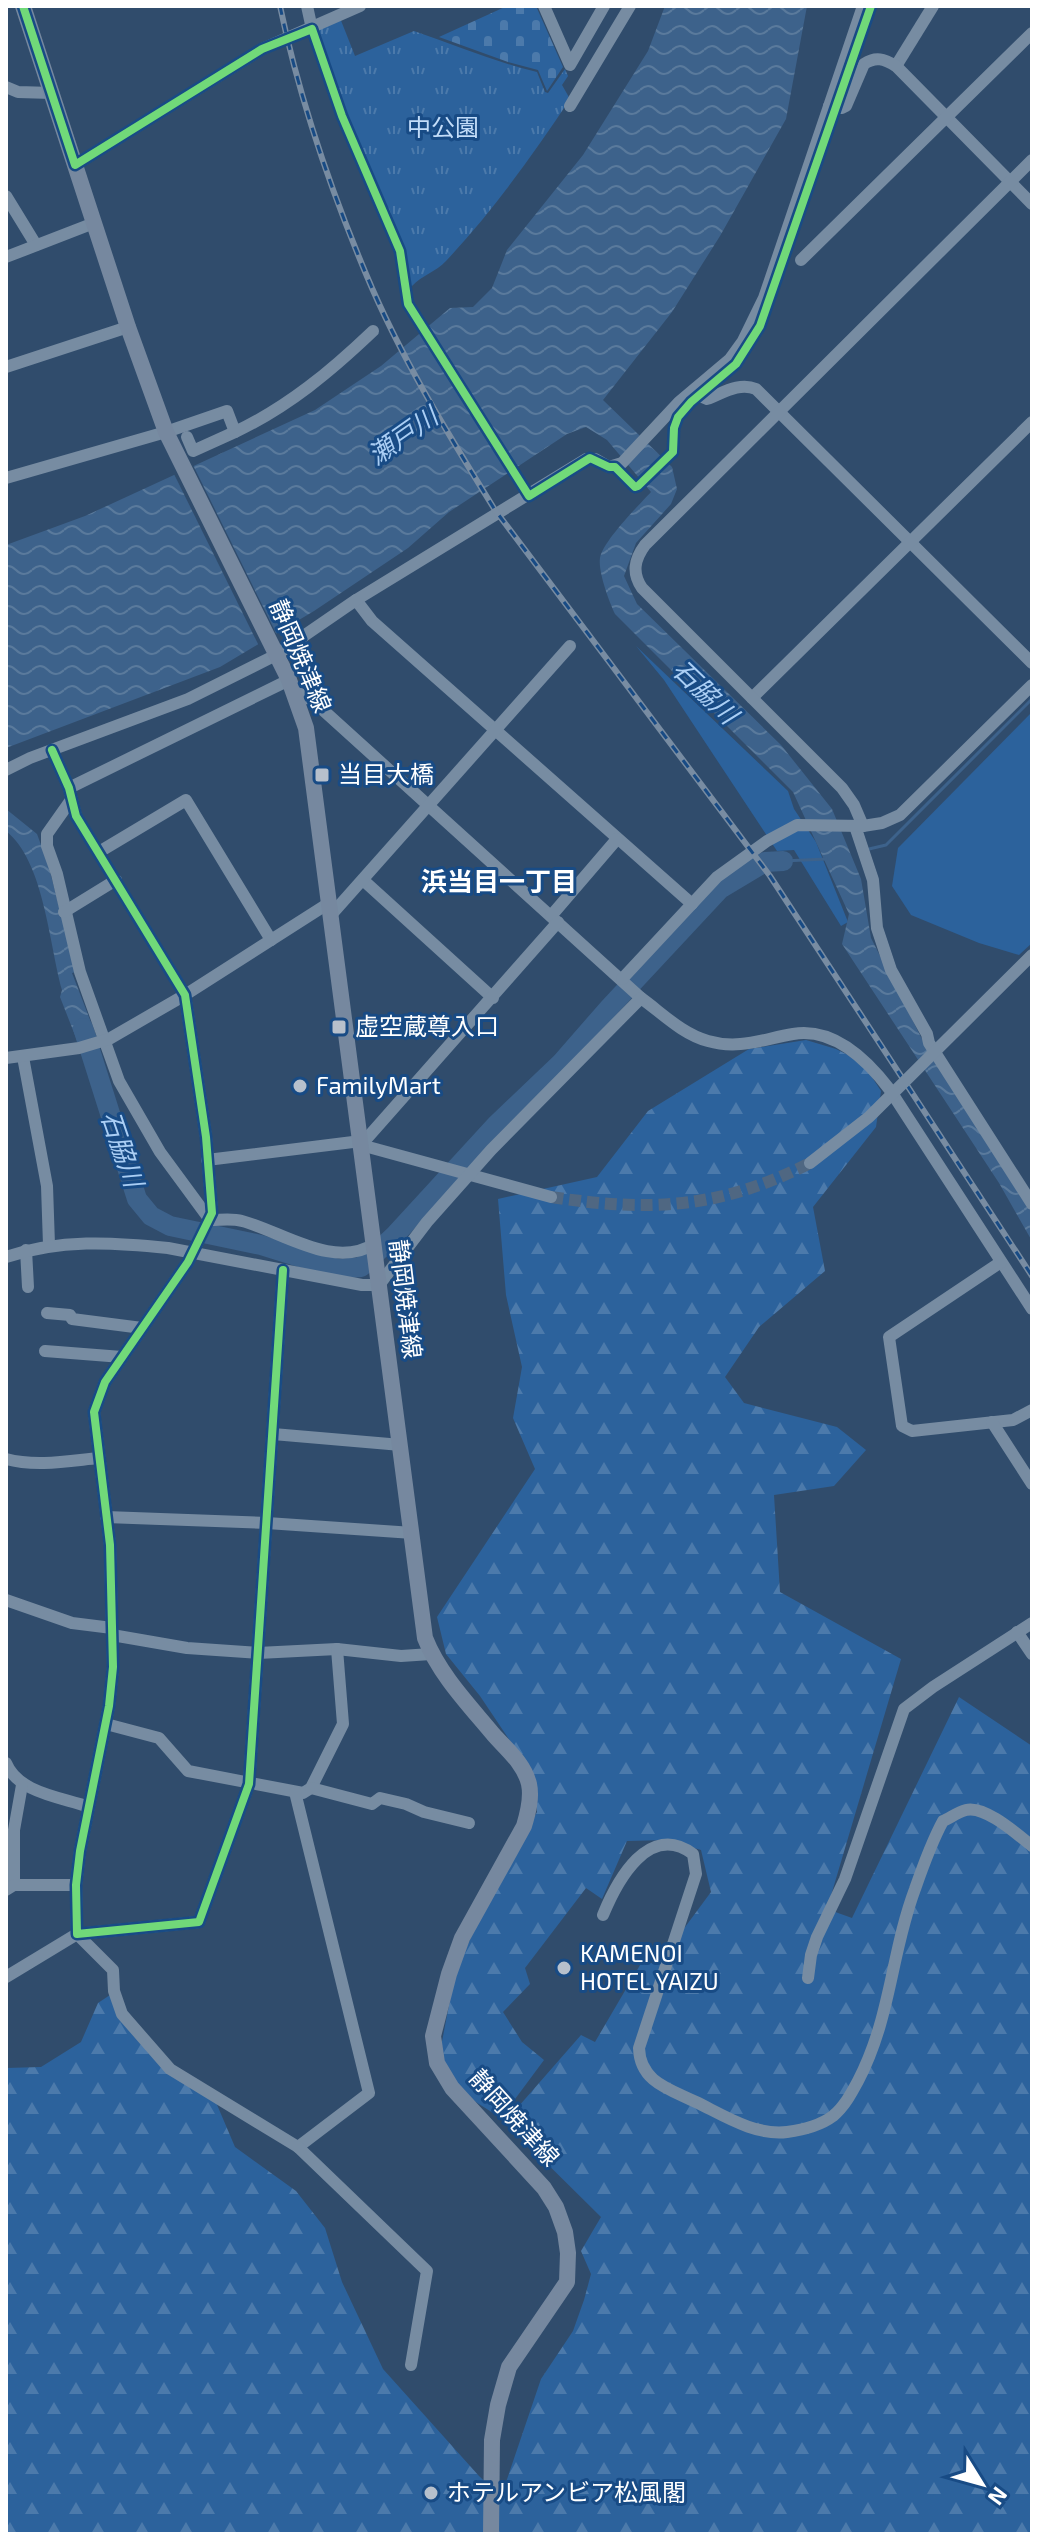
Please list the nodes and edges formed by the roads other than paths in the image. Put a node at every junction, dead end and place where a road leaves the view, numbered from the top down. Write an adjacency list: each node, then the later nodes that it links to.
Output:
1 (23, 6): 13 (main road, 静岡焼津線)
2 (307, 6): 9 (street)
3 (360, 6): 9 (street)
4 (544, 6): 5 (street)
5 (604, 6)
6 (630, 6): 15 (street)
7 (863, 6): 16 (street)
8 (933, 6): 11 (street)
9 (312, 29): 19 (street)
10 (1032, 33): 17 (street)
11 (896, 66): 16 (street); 17 (street)
12 (12, 89): 13 (street); 14 (street)
13 (52, 93): 19 (main road, 静岡焼津線)
14 (6, 99)
15 (570, 106)
16 (829, 106): 30 (street)
17 (946, 118): 20 (street); 26 (street)
18 (1032, 160): 20 (street)
19 (75, 165): 23 (main road, 静岡焼津線)
20 (1010, 182): 22 (street); 31 (street)
21 (6, 196): 24 (street)
22 (1032, 204)
23 (94, 223): 24 (street); 27 (main road, 静岡焼津線)
24 (36, 245): 25 (street)
25 (6, 257)
26 (801, 260)
27 (128, 327): 29 (street); 34 (main road, 静岡焼津線)
28 (373, 331): 33 (street)
29 (6, 367)
30 (695, 389): 31 (street); 37 (street)
31 (780, 411): 36 (street); 43 (street)
32 (1032, 422): 36 (street)
33 (235, 432): 34 (street); 34 (street)
34 (174, 437): 35 (street); 39 (main road, 静岡焼津線)
35 (7, 475)
36 (911, 542): 40 (street); 43 (street)
37 (356, 600): 39 (street); 44 (street)
38 (570, 646): 44 (street)
39 (275, 651): 41 (main road, 静岡焼津線); 45 (street)
40 (1032, 663)
41 (291, 685): 47 (street); 48 (street); 55 (main road, 静岡焼津線)
42 (1032, 685): 49 (street)
43 (752, 698): 49 (street)
44 (496, 730): 48 (street); 50 (street)
45 (52, 750): 46 (street); 47 (street)
46 (6, 770)
47 (70, 794): 51 (street); 56 (street)
48 (429, 807): 53 (street); 57 (street)
49 (859, 826): 54 (street); 72 (street)
50 (617, 839): 54 (street); 57 (street)
51 (99, 852): 52 (street); 58 (street)
52 (116, 880): 56 (street); 61 (street)
53 (363, 880): 55 (street); 62 (street)
54 (692, 904): 60 (street)
55 (330, 909): 58 (street); 67 (main road, 静岡焼津線)
56 (64, 912): 64 (street)
57 (555, 919): 60 (street); 62 (street)
58 (271, 940): 61 (street)
59 (1032, 955): 69 (street, bridge)
60 (622, 979): 63 (street)
61 (185, 995): 64 (street); 68 (street)
62 (493, 998): 67 (street)
63 (641, 998): 70 (street); 79 (street)
64 (103, 1041): 65 (street); 73 (street)
65 (23, 1057): 66 (street); 74 (street)
66 (6, 1058)
67 (361, 1143): 68 (street); 70 (street); 75 (main road, 静岡焼津線)
68 (207, 1160): 73 (street)
69 (810, 1163)
70 (467, 1173): 71 (street); 81 (street)
71 (551, 1197)
72 (1032, 1204)
73 (210, 1220): 75 (street); 77 (street)
74 (49, 1245): 76 (street); 77 (street)
75 (374, 1246): 81 (main road, 静岡焼津線)
76 (26, 1250): 78 (street); 82 (street)
77 (193, 1254): 80 (street); 85 (street)
78 (6, 1257)
79 (1001, 1262): 83 (street); 89 (street)
80 (283, 1270): 81 (street); 90 (street)
81 (378, 1278): 91 (main road, 静岡焼津線)
82 (28, 1287)
83 (1032, 1309)
84 (47, 1313): 85 (street)
85 (142, 1328): 87 (street)
86 (45, 1351): 87 (street)
87 (122, 1357): 92 (street)
88 (1032, 1410): 89 (street)
89 (992, 1422): 94 (street)
90 (273, 1434): 91 (street); 96 (street)
91 (401, 1445): 97 (main road, 静岡焼津線)
92 (98, 1458): 93 (street); 95 (street)
93 (6, 1459)
94 (1032, 1484)
95 (106, 1517): 96 (street); 100 (street)
96 (267, 1523): 97 (street); 103 (street)
97 (413, 1533): 104 (main road, 静岡焼津線)
98 (6, 1600): 100 (street)
99 (1032, 1623): 101 (street)
100 (112, 1631): 103 (street); 106 (street)
101 (1017, 1632): 105 (street); 120 (street)
102 (337, 1649): 103 (street); 104 (street); 110 (street)
103 (258, 1653): 108 (street)
104 (431, 1654): 123 (main road, 静岡焼津線)
105 (1032, 1654)
106 (106, 1724): 108 (street); 112 (street)
107 (6, 1763): 109 (street)
108 (249, 1784): 111 (street); 118 (street)
109 (22, 1785): 112 (street); 116 (street)
110 (311, 1788): 111 (street); 113 (street)
111 (295, 1792): 121 (street)
112 (89, 1807): 115 (street)
113 (469, 1823)
114 (1032, 1846): 117 (street)
115 (76, 1885): 116 (street); 118 (street)
116 (10, 1888)
117 (603, 1915)
118 (77, 1934): 119 (street); 121 (street)
119 (6, 1977)
120 (808, 1978)
121 (298, 2147): 122 (street)
122 (411, 2365)
123 (491, 2534)

